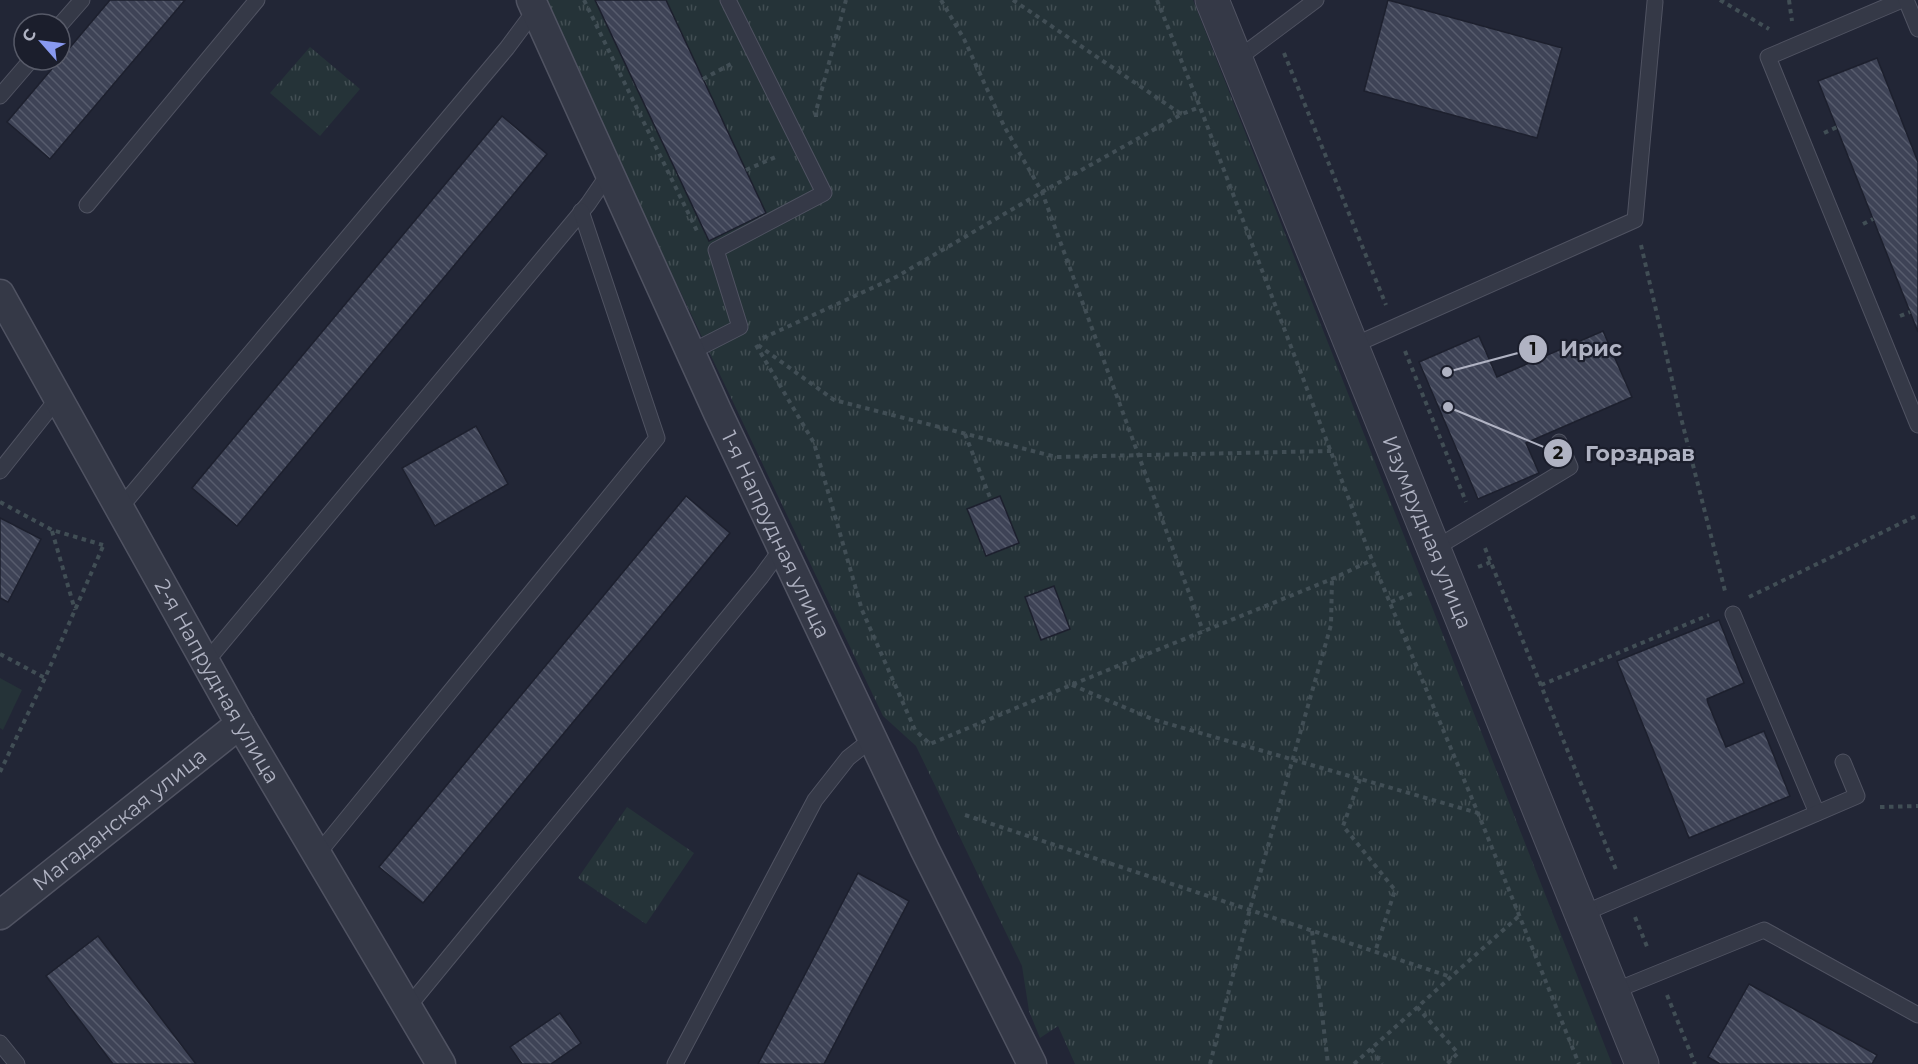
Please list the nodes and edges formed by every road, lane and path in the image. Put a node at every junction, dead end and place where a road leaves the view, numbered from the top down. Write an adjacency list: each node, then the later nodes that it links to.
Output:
1 (82, 0): 15 (lane)
2 (257, 0): 29 (lane)
3 (584, 0): 32 (path)
4 (728, 0): 18 (lane)
5 (846, 0): 25 (path)
6 (941, 0): 28 (path)
7 (1013, 0): 24 (path)
8 (1157, 0): 23 (path)
9 (1212, 0): 19 (street, Изумрудная улица)
10 (1316, 0): 19 (lane)
11 (1720, 0): 17 (path)
12 (1904, 0): 16 (lane); 17 (lane)
13 (1652, 1): 31 (lane)
14 (534, 5): 27 (street, 1-я Напрудная улица); 46 (lane)
15 (71, 12)
16 (1918, 29)
17 (1796, 45): 38 (lane)
18 (754, 52): 21 (path); 25 (lane)
19 (1236, 60): 35 (street, Изумрудная улица)
20 (21, 72): 22 (lane)
21 (703, 79)
22 (0, 96)
23 (1200, 107): 24 (path); 41 (path)
24 (1182, 114): 28 (path)
25 (801, 145): 26 (path); 32 (lane)
26 (746, 170)
27 (610, 172): 30 (lane); 36 (street, 1-я Напрудная улица)
28 (1042, 192): 34 (path); 42 (path)
29 (87, 205)
30 (581, 211): 58 (lane); 70 (lane)
31 (1635, 220): 35 (lane); 53 (path)
32 (716, 250): 36 (lane)
33 (4, 311): 37 (street, 2-я Напрудная улица)
34 (754, 342): 39 (path); 60 (path)
35 (1352, 346): 50 (street, Изумрудная улица)
36 (691, 352): 49 (street, 1-я Напрудная улица)
37 (58, 398): 43 (lane); 46 (street, 2-я Напрудная улица)
38 (1918, 425)
39 (965, 434): 42 (path); 44 (path)
40 (1559, 442): 50 (lane)
41 (1331, 451): 42 (path); 51 (path)
42 (1138, 455): 56 (path)
43 (0, 471)
44 (991, 500)
45 (0, 502): 47 (path)
46 (120, 508): 48 (path); 58 (street, 2-я Напрудная улица)
47 (52, 530): 48 (path); 54 (path)
48 (103, 545): 54 (path)
49 (782, 548): 62 (street, 1-я Напрудная улица); 79 (lane)
50 (1434, 549): 72 (street, Изумрудная улица)
51 (1372, 560): 52 (path); 67 (path)
52 (1332, 579): 56 (path); 63 (path)
53 (1726, 594)
54 (75, 610): 59 (path)
55 (1733, 614): 68 (lane)
56 (1203, 631): 60 (path)
57 (0, 654): 59 (path)
58 (206, 662): 61 (street, 2-я Напрудная улица)
59 (45, 678): 65 (path)
60 (1071, 685): 63 (path)
61 (240, 724): 70 (street, 2-я Напрудная улица); 73 (street, Магаданская улица)
62 (872, 739): 86 (lane); 87 (street, 1-я Напрудная улица)
63 (1292, 759): 66 (path); 71 (path)
64 (1843, 762): 68 (lane)
65 (0, 772)
66 (1360, 779): 67 (path); 76 (path)
67 (1478, 813): 74 (path)
68 (1817, 813): 72 (lane)
69 (964, 815): 71 (path)
70 (317, 855): 79 (street, 2-я Напрудная улица)
71 (1250, 909): 75 (path); 88 (path)
72 (1582, 914): 78 (street, Изумрудная улица)
73 (0, 915)
74 (1520, 915): 77 (path); 93 (path)
75 (1312, 931): 76 (path); 89 (path)
76 (1375, 952): 77 (path)
77 (1451, 977): 80 (path)
78 (1614, 991): 81 (lane); 94 (street, Изумрудная улица)
79 (408, 1007): 85 (street, 2-я Напрудная улица)
80 (1418, 1007): 83 (path); 92 (path)
81 (1918, 1015)
82 (0, 1043): 84 (lane)
83 (1371, 1049): 90 (path); 91 (path)
84 (16, 1064)
85 (441, 1064)
86 (675, 1064)
87 (1032, 1064)
88 (1210, 1064)
89 (1328, 1064)
90 (1354, 1064)
91 (1382, 1064)
92 (1447, 1064)
93 (1579, 1064)
94 (1642, 1064)

